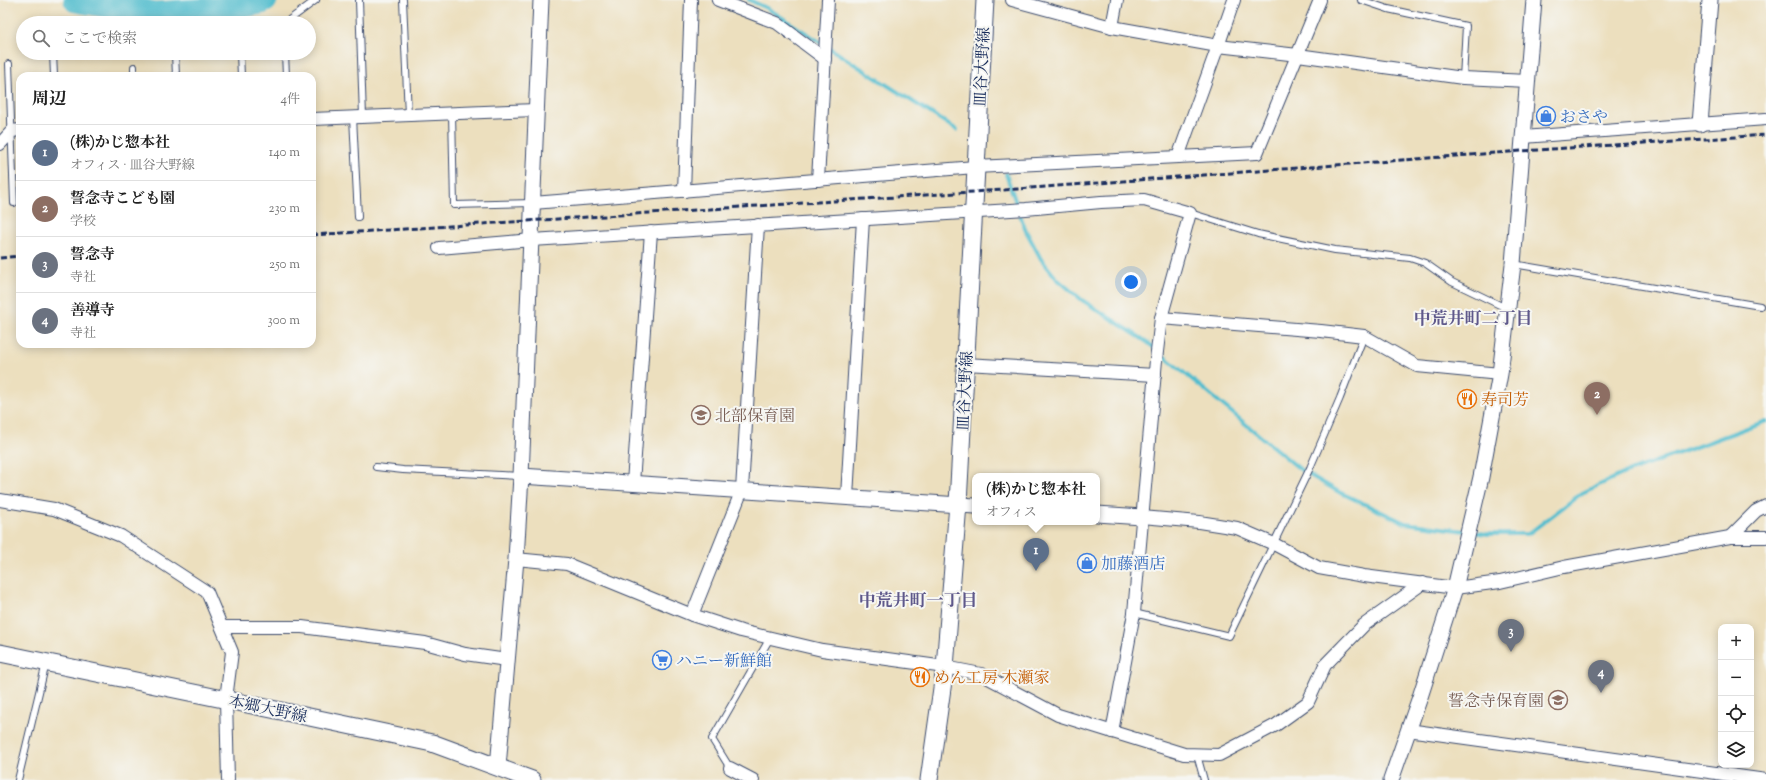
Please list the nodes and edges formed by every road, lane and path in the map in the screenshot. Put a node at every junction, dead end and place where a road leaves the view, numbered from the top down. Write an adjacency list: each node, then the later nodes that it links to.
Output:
1 (316, 0): 16 (lane)
2 (359, 0): 37 (lane)
3 (403, 0): 36 (lane)
4 (541, 0): 34 (street)
5 (691, 0): 47 (street)
6 (718, 0): 20 (street)
7 (828, 0): 20 (street)
8 (985, 0): 45 (main road, 皿谷大野線)
9 (1012, 0): 17 (street)
10 (1117, 0): 17 (street)
11 (1234, 0): 18 (street)
12 (1320, 0): 19 (street)
13 (1361, 0): 32 (lane)
14 (1534, 0): 33 (street)
15 (1710, 0): 40 (street)
16 (294, 16)
17 (1112, 27): 18 (street)
18 (1218, 46): 19 (street); 44 (street)
19 (1298, 55): 32 (street); 44 (street)
20 (825, 59): 46 (street)
21 (53, 60): 27 (lane)
22 (175, 60): 29 (lane)
23 (240, 60): 30 (lane)
24 (285, 60): 31 (lane)
25 (8, 64): 41 (lane)
26 (134, 67): 28 (lane)
27 (54, 72)
28 (134, 72)
29 (176, 72)
30 (241, 72)
31 (286, 72)
32 (1463, 78): 33 (street)
33 (1528, 81): 42 (street)
34 (536, 110): 35 (street); 49 (street)
35 (452, 113): 36 (street); 49 (lane)
36 (408, 115): 37 (street)
37 (358, 117): 38 (street); 52 (lane)
38 (316, 119)
39 (1766, 119): 40 (street)
40 (1700, 124): 42 (street)
41 (16, 130): 43 (street); 48 (lane)
42 (1523, 137): 58 (street)
43 (0, 144)
44 (1178, 156): 45 (street)
45 (975, 167): 46 (street); 50 (main road, 皿谷大野線)
46 (818, 180): 47 (street)
47 (684, 191): 49 (street)
48 (14, 203)
49 (533, 203): 56 (street)
50 (973, 211): 51 (street); 53 (street); 63 (main road, 皿谷大野線)
51 (1190, 213): 60 (lane); 61 (street)
52 (358, 217)
53 (863, 219): 54 (street); 70 (street)
54 (758, 225): 55 (street); 69 (street)
55 (651, 232): 56 (street); 68 (street)
56 (532, 240): 57 (street); 67 (street)
57 (439, 248)
58 (1513, 264): 59 (lane); 60 (street)
59 (1760, 306)
60 (1508, 309): 64 (street)
61 (1161, 318): 62 (street); 65 (street)
62 (1364, 336): 64 (street); 79 (lane)
63 (965, 364): 65 (street); 72 (main road, 皿谷大野線)
64 (1500, 374): 82 (street)
65 (1155, 375): 76 (street)
66 (376, 467): 67 (lane)
67 (521, 476): 68 (street); 80 (street)
68 (633, 483): 69 (street)
69 (742, 490): 70 (street); 84 (street)
70 (847, 497): 72 (street)
71 (0, 500): 85 (street)
72 (958, 504): 73 (street); 90 (main road, 皿谷大野線)
73 (972, 506)
74 (1766, 506): 77 (street)
75 (1100, 514): 76 (street)
76 (1142, 517): 79 (street); 83 (street)
77 (1730, 537): 78 (street); 82 (street)
78 (1766, 537)
79 (1274, 544): 81 (street); 83 (lane)
80 (516, 559): 84 (street); 88 (street)
81 (1423, 583): 82 (street); 94 (street)
82 (1455, 588): 92 (street)
83 (1134, 613): 93 (street)
84 (692, 615): 86 (street)
85 (222, 627): 88 (street); 91 (street)
86 (770, 638): 90 (street); 95 (lane)
87 (0, 653): 89 (main road, 本郷大野線)
88 (507, 660): 96 (street)
89 (46, 663): 91 (main road, 本郷大野線); 98 (lane)
90 (945, 667): 93 (street); 102 (main road, 皿谷大野線)
91 (226, 699): 96 (main road, 本郷大野線); 99 (street)
92 (1408, 730): 97 (street); 104 (street)
93 (1112, 732): 94 (street)
94 (1197, 755): 103 (lane)
95 (730, 768): 101 (street)
96 (497, 774): 100 (main road, 本郷大野線)
97 (1688, 774): 105 (street)
98 (18, 780)
99 (228, 780)
100 (532, 780)
101 (753, 780)
102 (929, 780)
103 (1204, 780)
104 (1391, 780)
105 (1766, 780)

